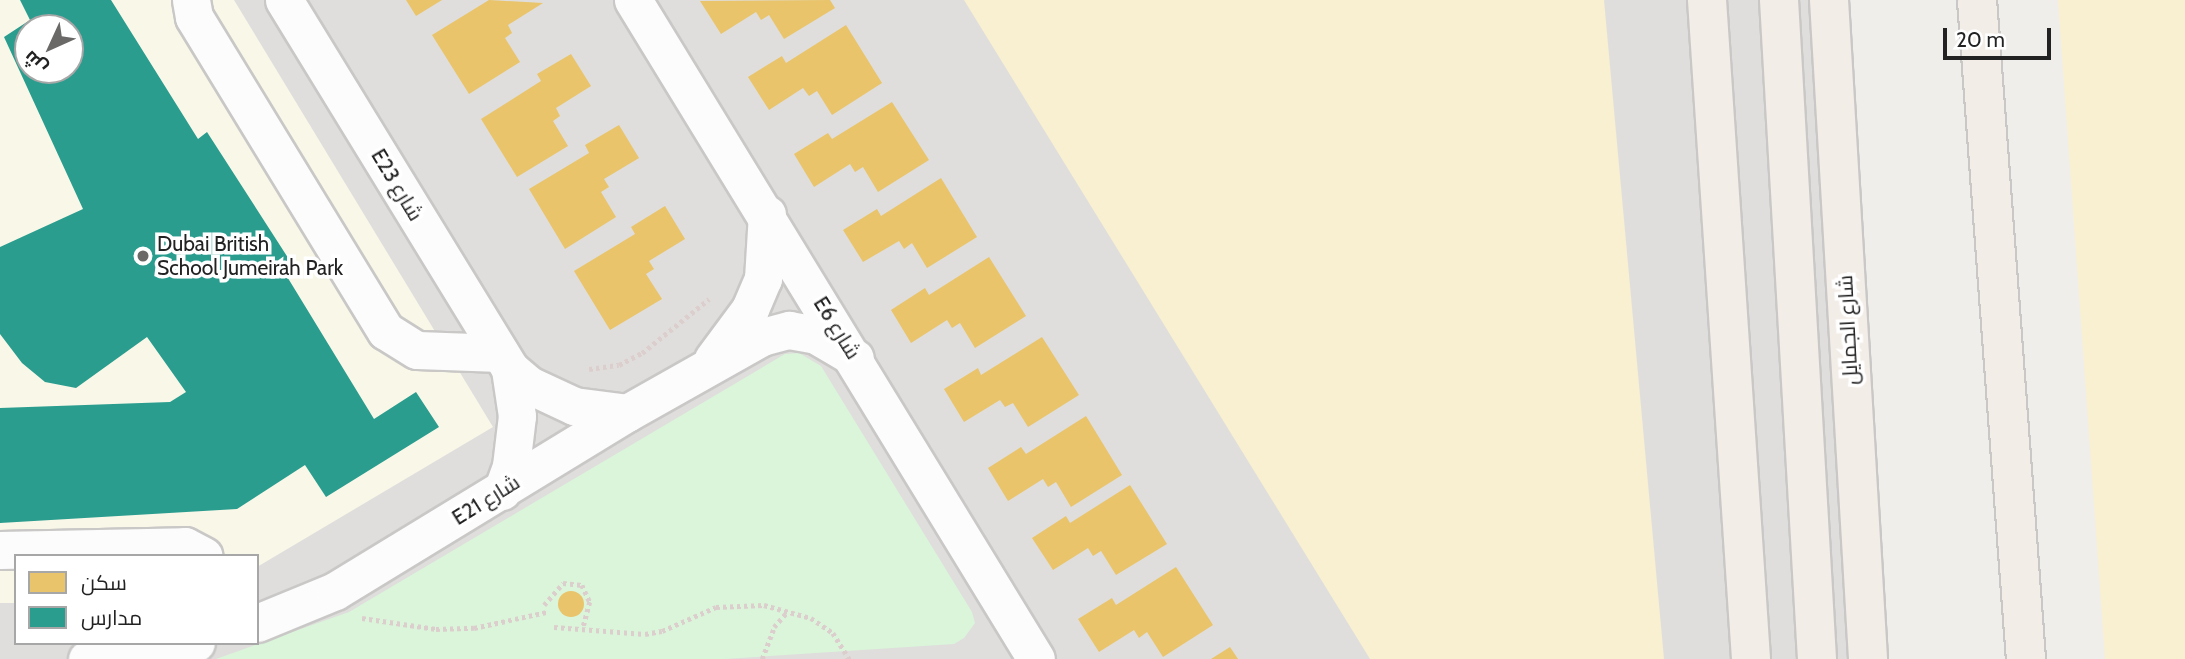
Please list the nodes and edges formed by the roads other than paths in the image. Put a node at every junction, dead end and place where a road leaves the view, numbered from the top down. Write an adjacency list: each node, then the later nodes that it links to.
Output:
1 (191, 0): 11 (street)
2 (284, 0): 11 (street, E23 شارع)
3 (633, 0): 9 (street, E6 شارع)
4 (1707, 0): 21 (main road)
5 (1779, 0): 22 (main road)
6 (1829, 0): 23 (main road, شارع الجمايل)
7 (1988, 0): 8 (main road)
8 (1977, 12): 24 (main road)
9 (766, 214): 10 (street, E6 شارع); 12 (street, E21 شارع)
10 (856, 359): 12 (street, E21 شارع); 20 (street, E6 شارع)
11 (505, 361): 13 (street, E23 شارع); 14 (street, E23 شارع)
12 (708, 365): 13 (street, E21 شارع)
13 (627, 413): 14 (street, E21 شارع)
14 (502, 491): 17 (street, E21 شارع)
15 (0, 550): 16 (street)
16 (200, 554)
17 (259, 622)
18 (182, 645): 19 (street)
19 (87, 659)
20 (1037, 659)
21 (1751, 659)
22 (1817, 659)
23 (1868, 659)
24 (2026, 659)

